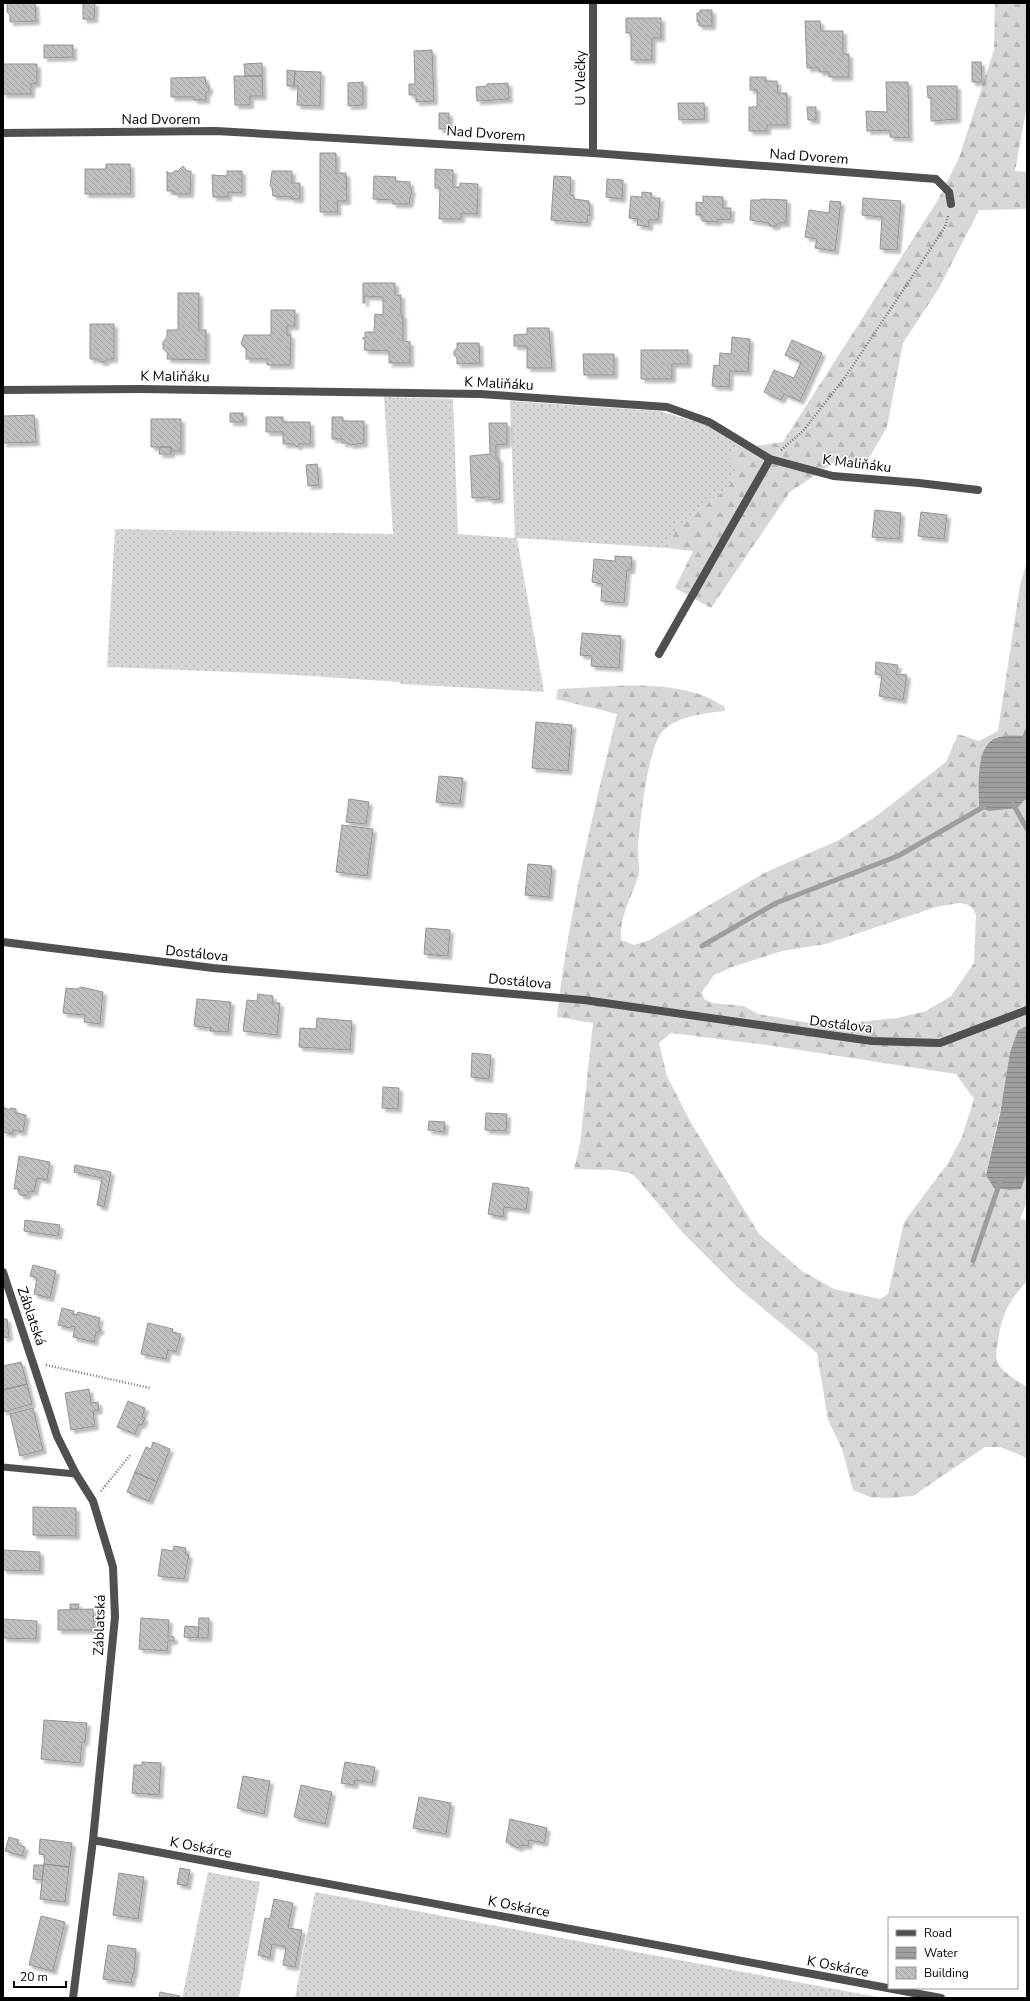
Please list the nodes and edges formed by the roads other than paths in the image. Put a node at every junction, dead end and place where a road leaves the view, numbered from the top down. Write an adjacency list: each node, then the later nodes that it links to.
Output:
1 (593, 3): 3 (street, U Vlečky)
2 (3, 133): 3 (street, Nad Dvorem)
3 (593, 153): 4 (street, Nad Dvorem)
4 (951, 204)
5 (3, 390): 6 (street, K Maliňáku)
6 (770, 459): 7 (street, K Maliňáku); 8 (street)
7 (978, 490)
8 (659, 654)
9 (3, 942): 10 (street, Dostálova)
10 (1027, 1010)
11 (3, 1272): 13 (street, Záblatská)
12 (3, 1467): 13 (lane)
13 (76, 1474): 14 (street, Záblatská)
14 (93, 1840): 15 (street, K Oskárce); 17 (street, Záblatská)
15 (888, 1988)
16 (892, 1989): 18 (street, K Oskárce)
17 (73, 1998)
18 (940, 1998)

